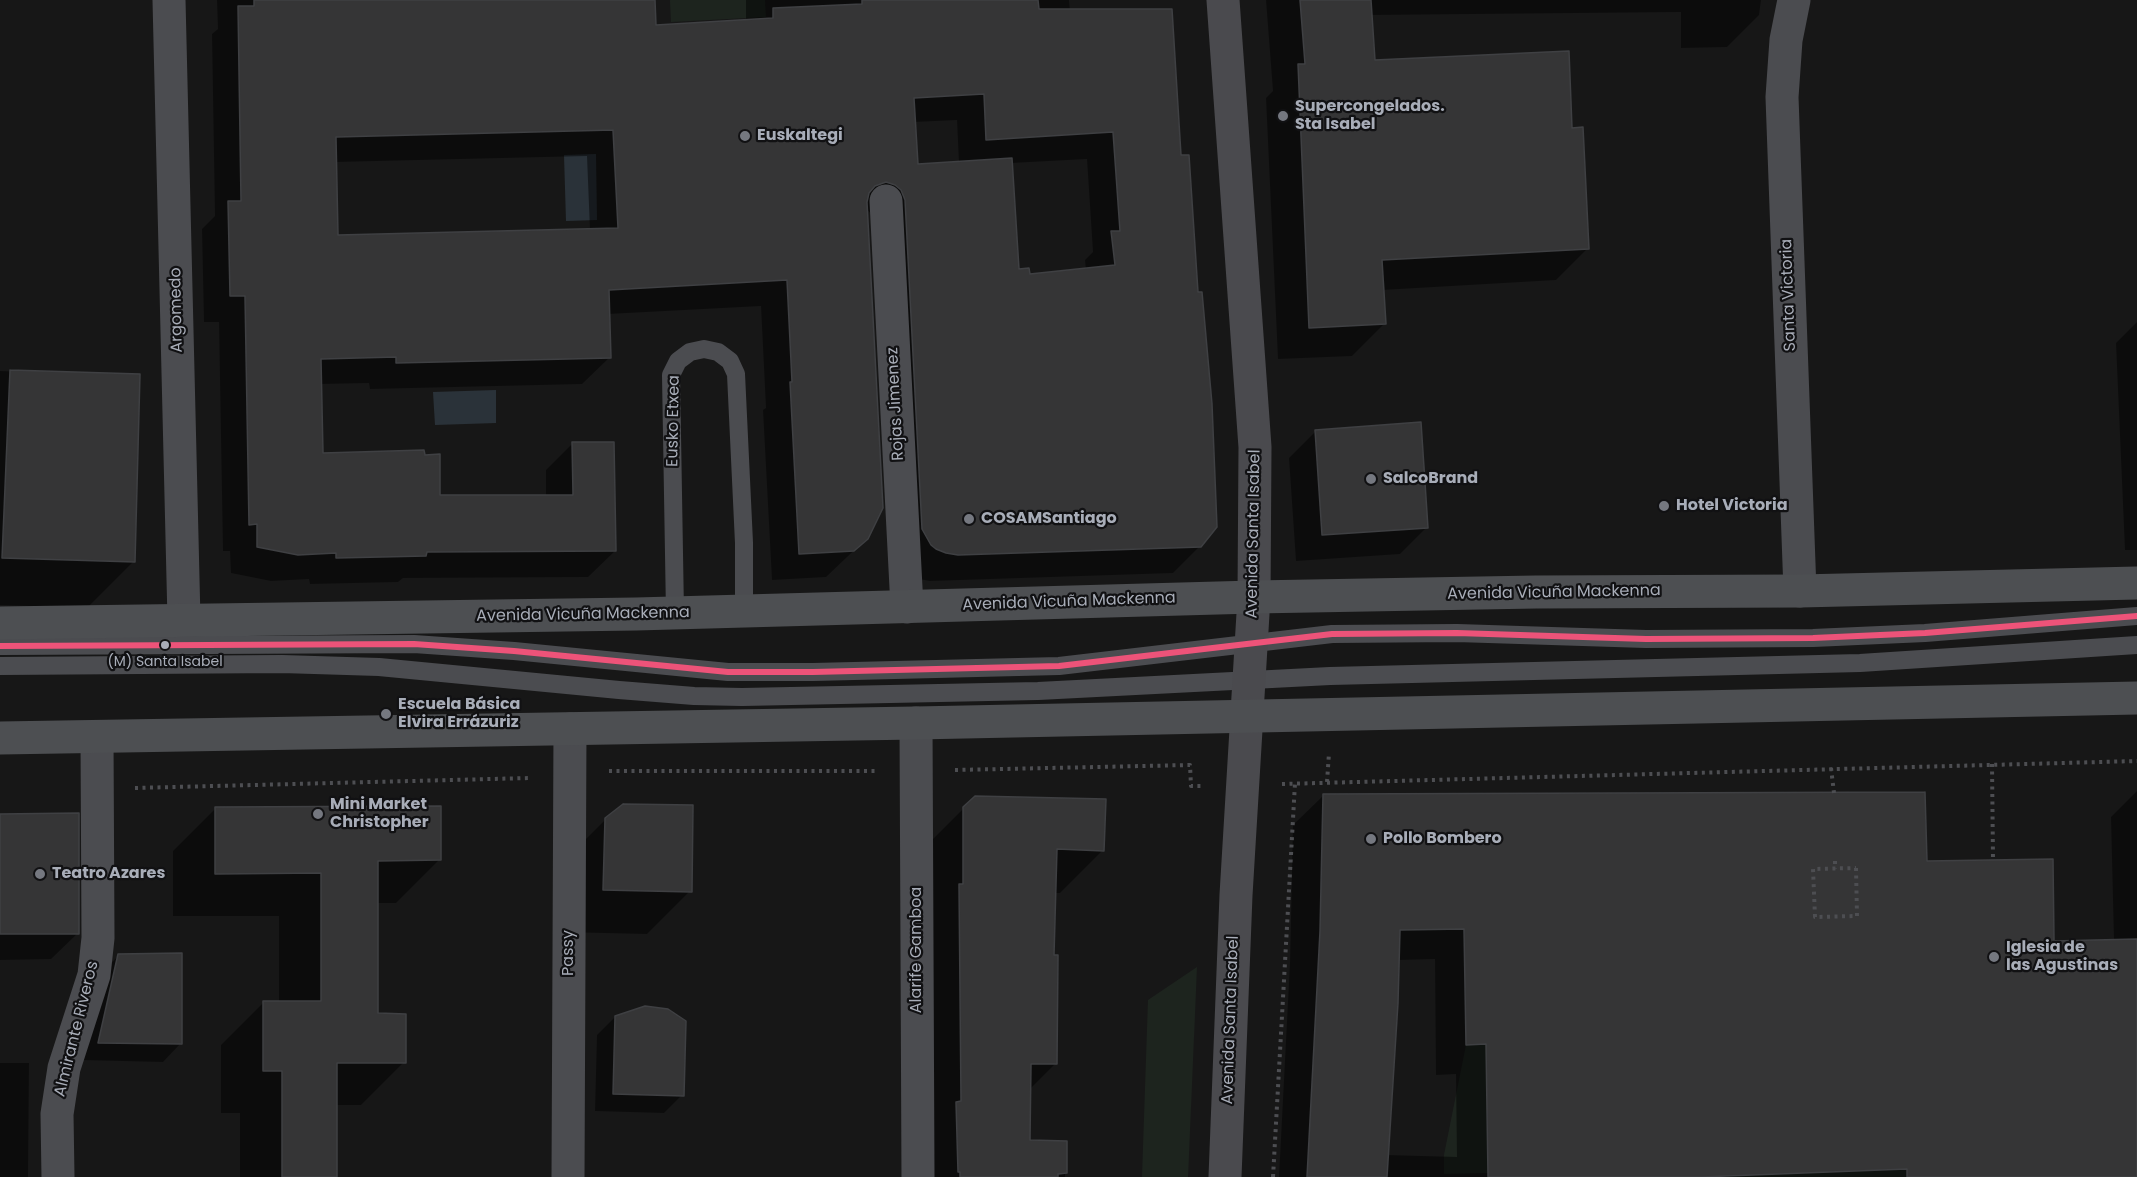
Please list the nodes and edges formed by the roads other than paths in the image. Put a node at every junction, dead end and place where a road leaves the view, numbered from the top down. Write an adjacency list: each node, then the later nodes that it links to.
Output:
1 (169, 0): 12 (street, Argomedo)
2 (1223, 0): 7 (main road, Avenida Santa Isabel)
3 (1794, 0): 6 (street, Santa Victoria)
4 (886, 201): 8 (street, Rojas Jimenez)
5 (2137, 583): 6 (main road, Avenida Vicuña Mackenna)
6 (1800, 591): 7 (main road, Avenida Vicuña Mackenna)
7 (1254, 597): 8 (main road, Avenida Vicuña Mackenna); 14 (main road, Avenida Santa Isabel)
8 (907, 607): 9 (main road, Avenida Vicuña Mackenna)
9 (744, 612): 10 (main road, Avenida Vicuña Mackenna); 10 (lane, Eusko Etxea)
10 (675, 613): 12 (main road, Avenida Vicuña Mackenna)
11 (2137, 616): 14 (lane)
12 (184, 620): 13 (main road, Avenida Vicuña Mackenna)
13 (0, 623)
14 (1252, 642): 16 (lane); 18 (main road, Avenida Santa Isabel)
15 (2137, 645): 18 (lane)
16 (0, 646)
17 (0, 666): 18 (lane)
18 (1250, 680): 20 (main road, Avenida Santa Isabel)
19 (2137, 698): 20 (main road)
20 (1247, 717): 21 (main road); 28 (main road, Avenida Santa Isabel)
21 (916, 723): 22 (main road); 27 (street, Alarife Gamboa)
22 (570, 729): 24 (main road); 26 (street, Passy)
23 (0, 738): 24 (main road)
24 (98, 738): 25 (street, Almirante Riveros)
25 (58, 1177)
26 (568, 1177)
27 (918, 1177)
28 (1225, 1177)

